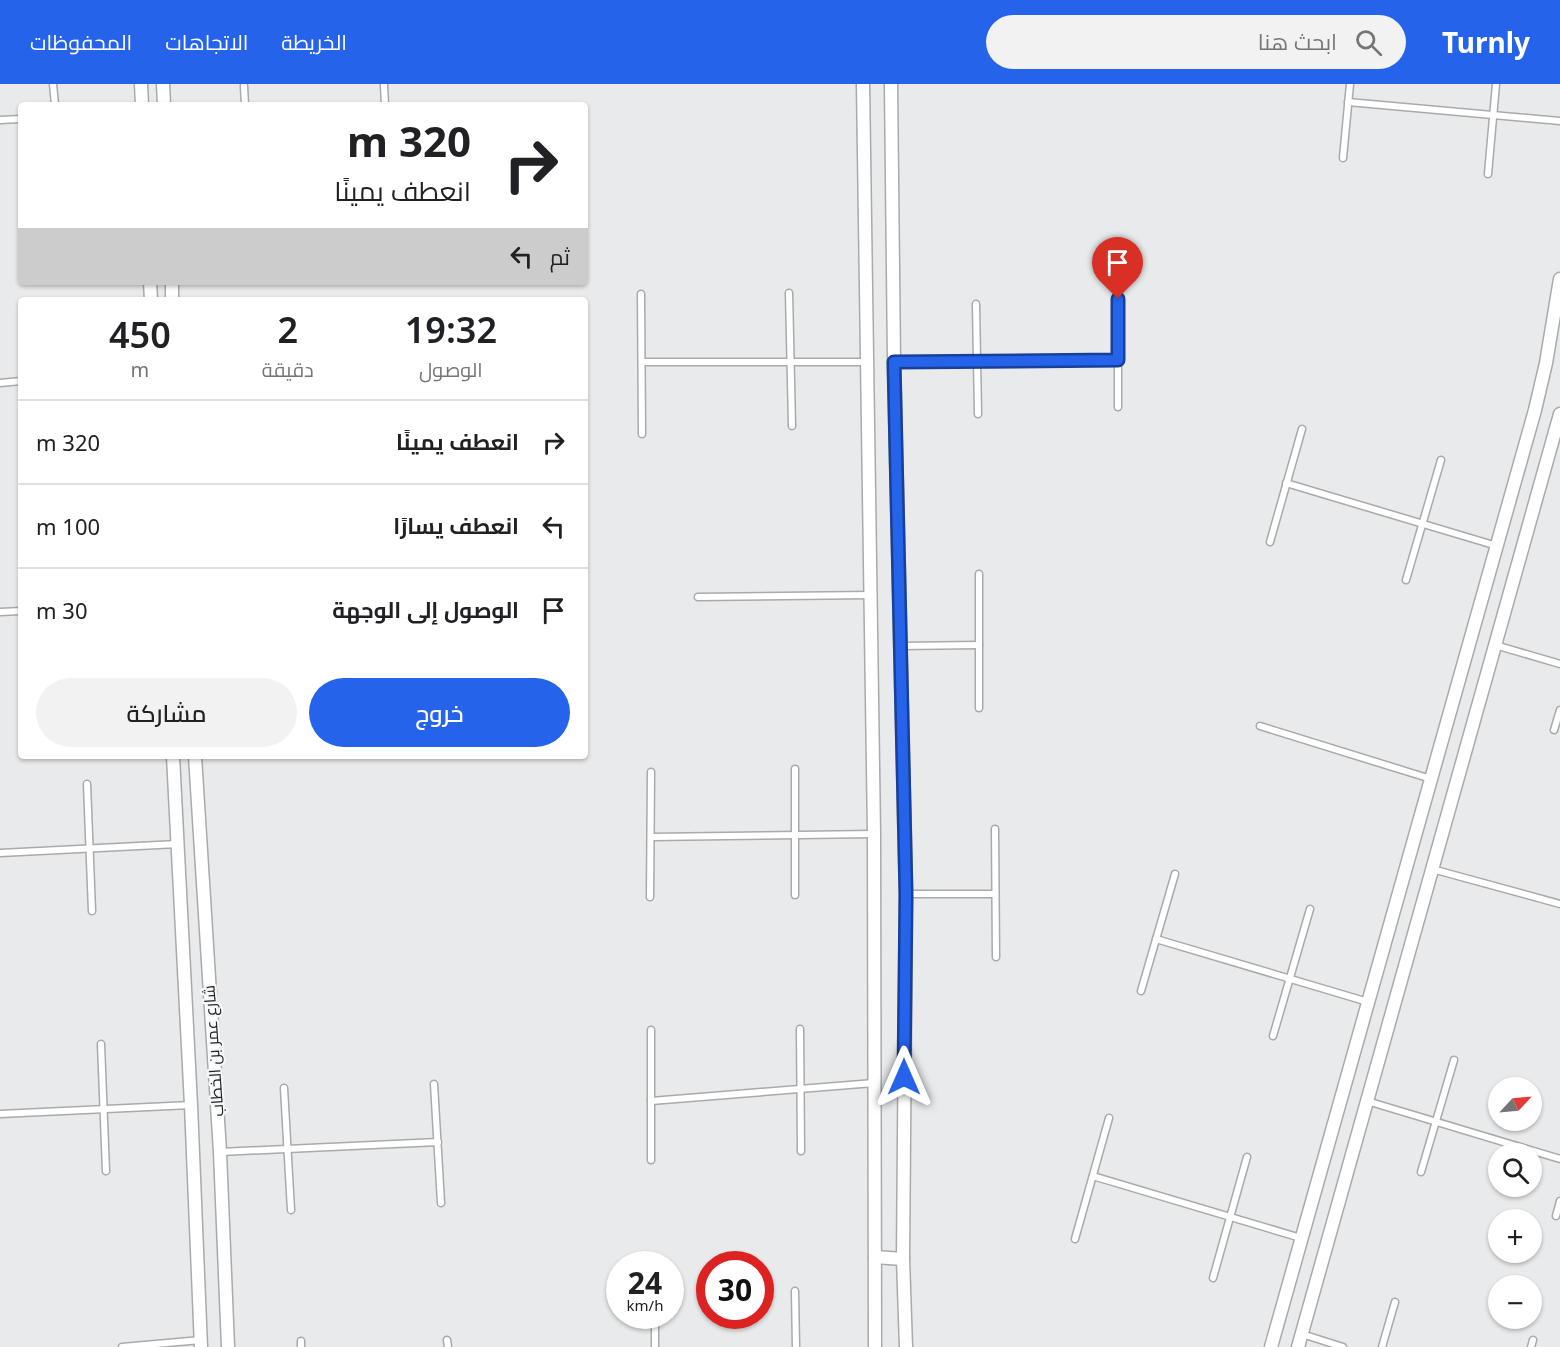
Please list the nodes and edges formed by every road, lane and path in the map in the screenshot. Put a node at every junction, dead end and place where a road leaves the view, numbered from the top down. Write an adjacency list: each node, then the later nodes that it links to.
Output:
1 (53, 84): 10 (lane)
2 (141, 84): 11 (street)
3 (163, 84): 12 (street)
4 (863, 84): 31 (street)
5 (891, 84): 32 (street)
6 (1350, 84): 15 (lane)
7 (1496, 84): 16 (lane)
8 (384, 85): 14 (lane)
9 (244, 86): 13 (lane)
10 (55, 102)
11 (142, 102)
12 (164, 102)
13 (245, 102)
14 (385, 102)
15 (1348, 102): 16 (lane); 20 (lane)
16 (1493, 114): 19 (lane); 21 (lane)
17 (18, 119): 18 (lane)
18 (0, 120)
19 (1560, 121)
20 (1343, 158)
21 (1488, 174)
22 (1560, 279): 27 (street)
23 (789, 293): 30 (lane)
24 (641, 294): 29 (lane)
25 (1118, 299): 28 (lane)
26 (976, 304): 33 (lane)
27 (1556, 328): 46 (street)
28 (1118, 360): 33 (lane); 36 (lane)
29 (642, 362): 30 (lane); 41 (lane)
30 (791, 362): 31 (lane); 39 (lane)
31 (867, 362): 49 (street)
32 (894, 362): 33 (lane); 55 (street)
33 (977, 362): 37 (lane)
34 (18, 381): 35 (lane)
35 (0, 383)
36 (1118, 407)
37 (978, 414)
38 (1560, 414): 54 (street)
39 (792, 426)
40 (1302, 429): 43 (lane)
41 (642, 434)
42 (1441, 459): 44 (lane)
43 (1286, 483): 44 (lane); 45 (lane)
44 (1422, 524): 46 (lane); 48 (lane)
45 (1270, 542)
46 (1497, 546): 65 (street)
47 (979, 574): 53 (lane)
48 (1406, 580)
49 (871, 595): 50 (lane); 68 (street)
50 (698, 597)
51 (18, 611): 52 (lane)
52 (0, 612)
53 (979, 645): 55 (lane); 57 (lane)
54 (1495, 645): 56 (lane); 74 (street)
55 (900, 646): 76 (street)
56 (1560, 664)
57 (979, 708)
58 (1560, 710): 60 (lane)
59 (1260, 726): 65 (lane)
60 (1554, 730)
61 (173, 759): 71 (street, شارع عمر بن الخطاب)
62 (195, 759): 107 (street, شارع عمر بن الخطاب)
63 (795, 769): 69 (lane)
64 (651, 772): 70 (lane)
65 (1431, 779): 87 (street)
66 (87, 784): 72 (lane)
67 (995, 829): 77 (lane)
68 (874, 834): 69 (lane); 93 (street)
69 (795, 836): 70 (lane); 78 (lane)
70 (651, 837): 79 (lane)
71 (177, 844): 72 (lane); 99 (street, شارع عمر بن الخطاب)
72 (90, 849): 73 (lane); 82 (lane)
73 (0, 853)
74 (1432, 868): 80 (lane); 98 (street)
75 (1175, 874): 83 (lane)
76 (906, 894): 77 (lane); 122 (street)
77 (996, 894): 84 (lane)
78 (795, 895)
79 (650, 897)
80 (1560, 904)
81 (1310, 909): 85 (lane)
82 (92, 911)
83 (1156, 939): 85 (lane); 86 (lane)
84 (996, 957)
85 (1290, 979): 87 (lane); 90 (lane)
86 (1140, 991)
87 (1368, 1002): 120 (street)
88 (800, 1029): 96 (lane)
89 (651, 1030): 97 (lane)
90 (1273, 1036)
91 (101, 1044): 100 (lane)
92 (1454, 1060): 103 (lane)
93 (874, 1083): 96 (lane); 121 (street)
94 (434, 1084): 104 (lane)
95 (284, 1088): 105 (lane)
96 (800, 1089): 97 (lane); 106 (lane)
97 (651, 1101): 110 (lane)
98 (1367, 1101): 103 (lane); 127 (street)
99 (191, 1105): 100 (lane); 128 (street, شارع عمر بن الخطاب)
100 (104, 1109): 101 (lane); 111 (lane)
101 (0, 1114)
102 (1109, 1118): 113 (lane)
103 (1436, 1122): 109 (lane); 112 (lane)
104 (438, 1143): 105 (lane); 115 (lane)
105 (288, 1150): 107 (lane); 116 (lane)
106 (801, 1151)
107 (220, 1152): 130 (street, شارع عمر بن الخطاب)
108 (1247, 1156): 118 (lane)
109 (1560, 1159)
110 (651, 1160)
111 (106, 1171)
112 (1420, 1172)
113 (1093, 1176): 118 (lane); 119 (lane)
114 (1560, 1201): 117 (lane)
115 (441, 1203)
116 (291, 1210)
117 (1556, 1216)
118 (1230, 1217): 120 (lane); 123 (lane)
119 (1075, 1239)
120 (1302, 1239): 135 (street)
121 (875, 1257): 122 (street); 133 (street)
122 (903, 1259): 134 (street)
123 (1213, 1278)
124 (795, 1291): 132 (lane)
125 (1395, 1302): 138 (lane)
126 (655, 1329): 131 (lane)
127 (1302, 1334): 136 (street); 137 (lane)
128 (201, 1344): 129 (lane)
129 (122, 1347)
130 (228, 1347)
131 (656, 1347)
132 (796, 1347)
133 (875, 1347)
134 (906, 1347)
135 (1271, 1347)
136 (1298, 1347)
137 (1343, 1347)
138 (1382, 1347)

